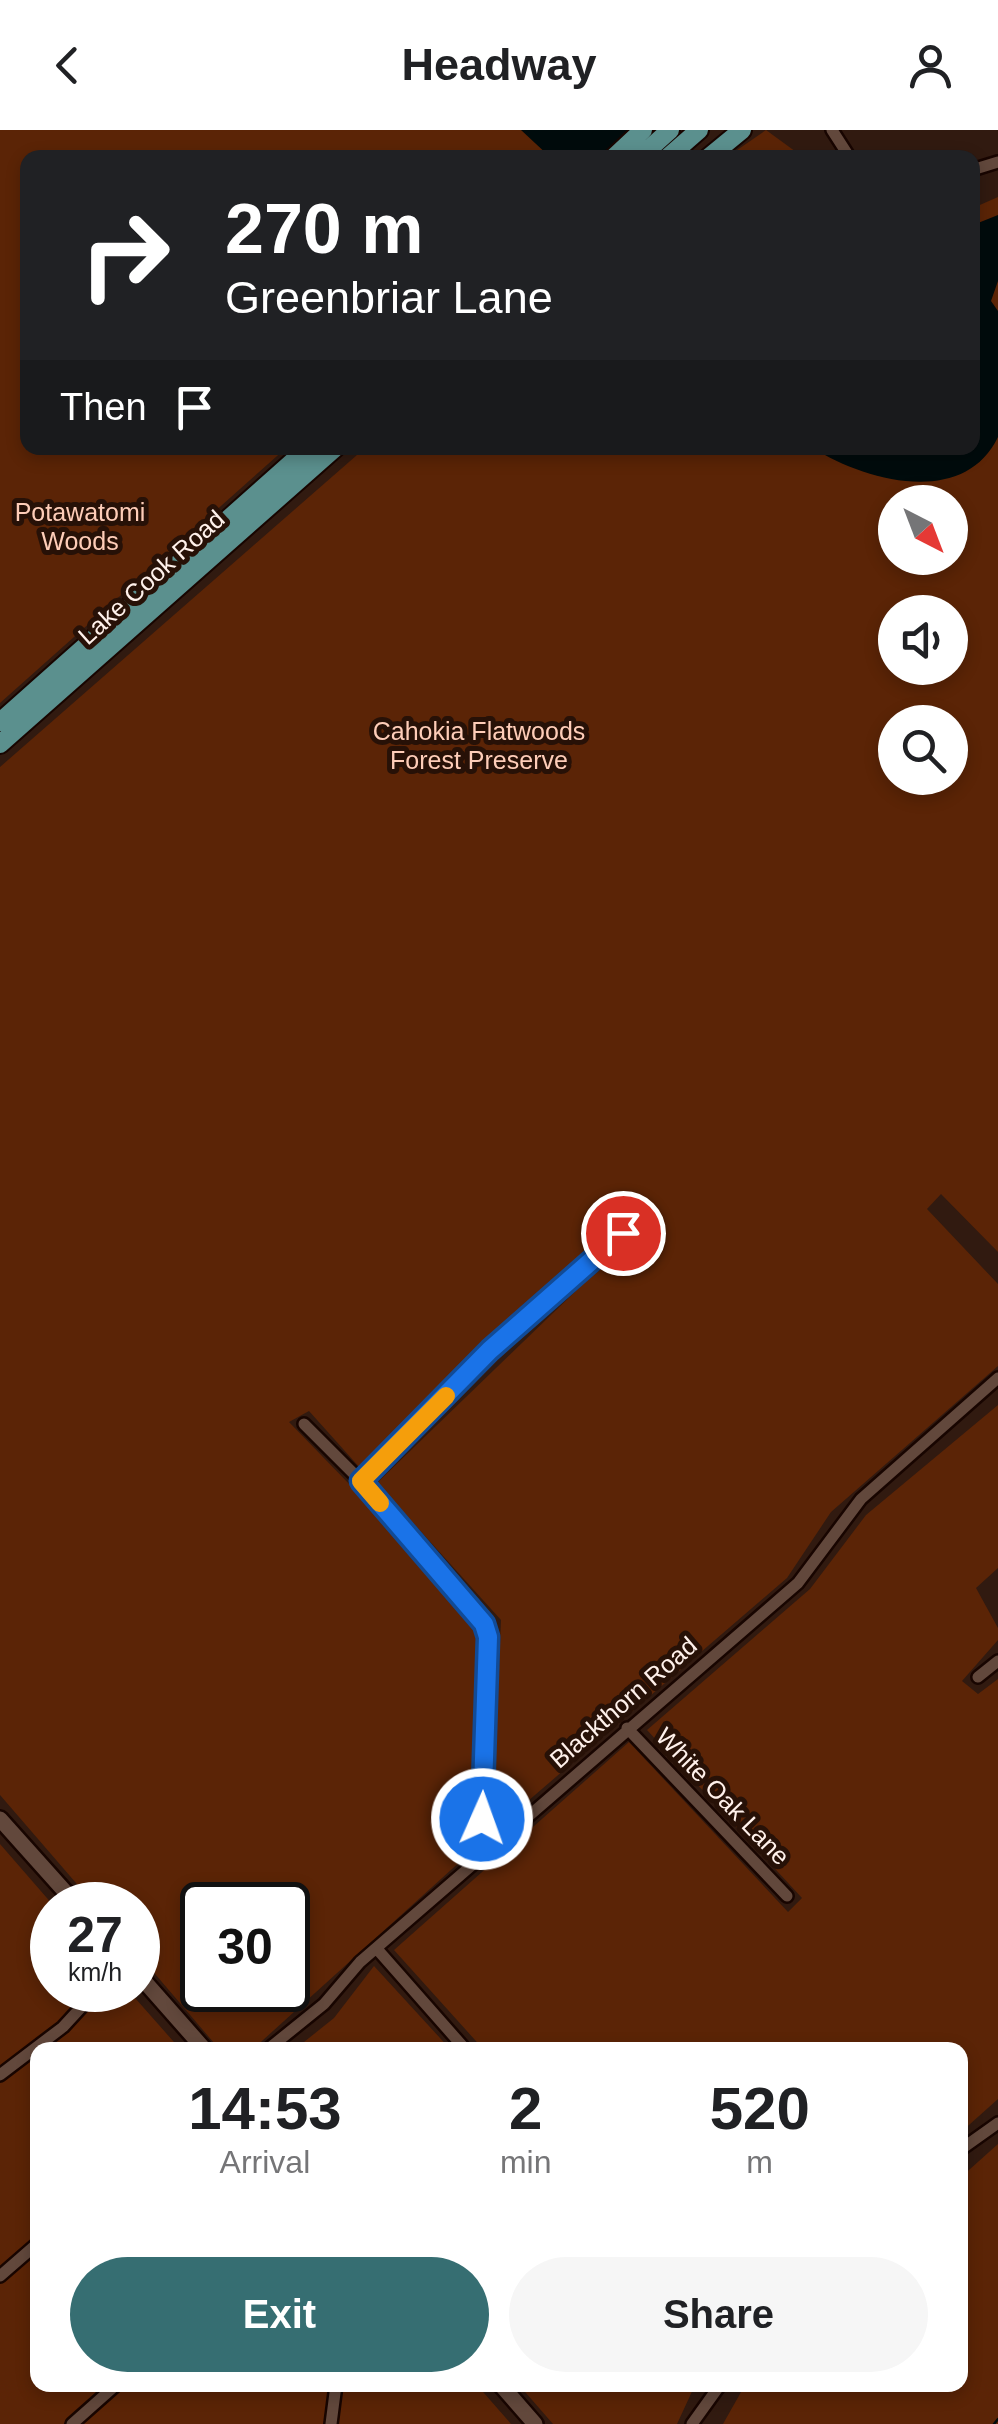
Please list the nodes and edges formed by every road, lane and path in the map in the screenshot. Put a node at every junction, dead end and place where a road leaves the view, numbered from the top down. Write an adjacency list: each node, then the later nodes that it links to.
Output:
1 (670, 130): 4 (main road)
2 (698, 130): 4 (main road)
3 (742, 130): 5 (main road)
4 (655, 143)
5 (718, 150)
6 (300, 455): 8 (main road, Lake Cook Road)
7 (327, 455): 9 (main road, Lake Cook Road)
8 (0, 722)
9 (0, 744)
10 (623, 1233): 13 (street)
11 (998, 1378): 16 (street, Blackthorn Road)
12 (304, 1424): 13 (street)
13 (361, 1481): 18 (street)
14 (998, 1661): 15 (street)
15 (978, 1677)
16 (627, 1728): 18 (street, Blackthorn Road); 20 (street, White Oak Lane)
17 (0, 1818): 19 (street)
18 (481, 1855): 21 (street, Blackthorn Road)
19 (57, 1882)
20 (786, 1896)
21 (376, 1949): 26 (street, Blackthorn Road); 27 (street)
22 (160, 1999): 25 (street)
23 (77, 2012): 24 (street)
24 (43, 2042)
25 (198, 2042)
26 (277, 2042)
27 (459, 2042)
28 (30, 2052): 29 (street)
29 (0, 2075)
30 (998, 2122): 31 (street)
31 (968, 2144)
32 (30, 2251): 33 (street)
33 (0, 2276)
34 (108, 2392): 38 (street)
35 (335, 2392): 39 (street)
36 (507, 2392): 40 (street)
37 (715, 2392): 41 (street)
38 (72, 2424)
39 (331, 2424)
40 (535, 2424)
41 (692, 2424)

